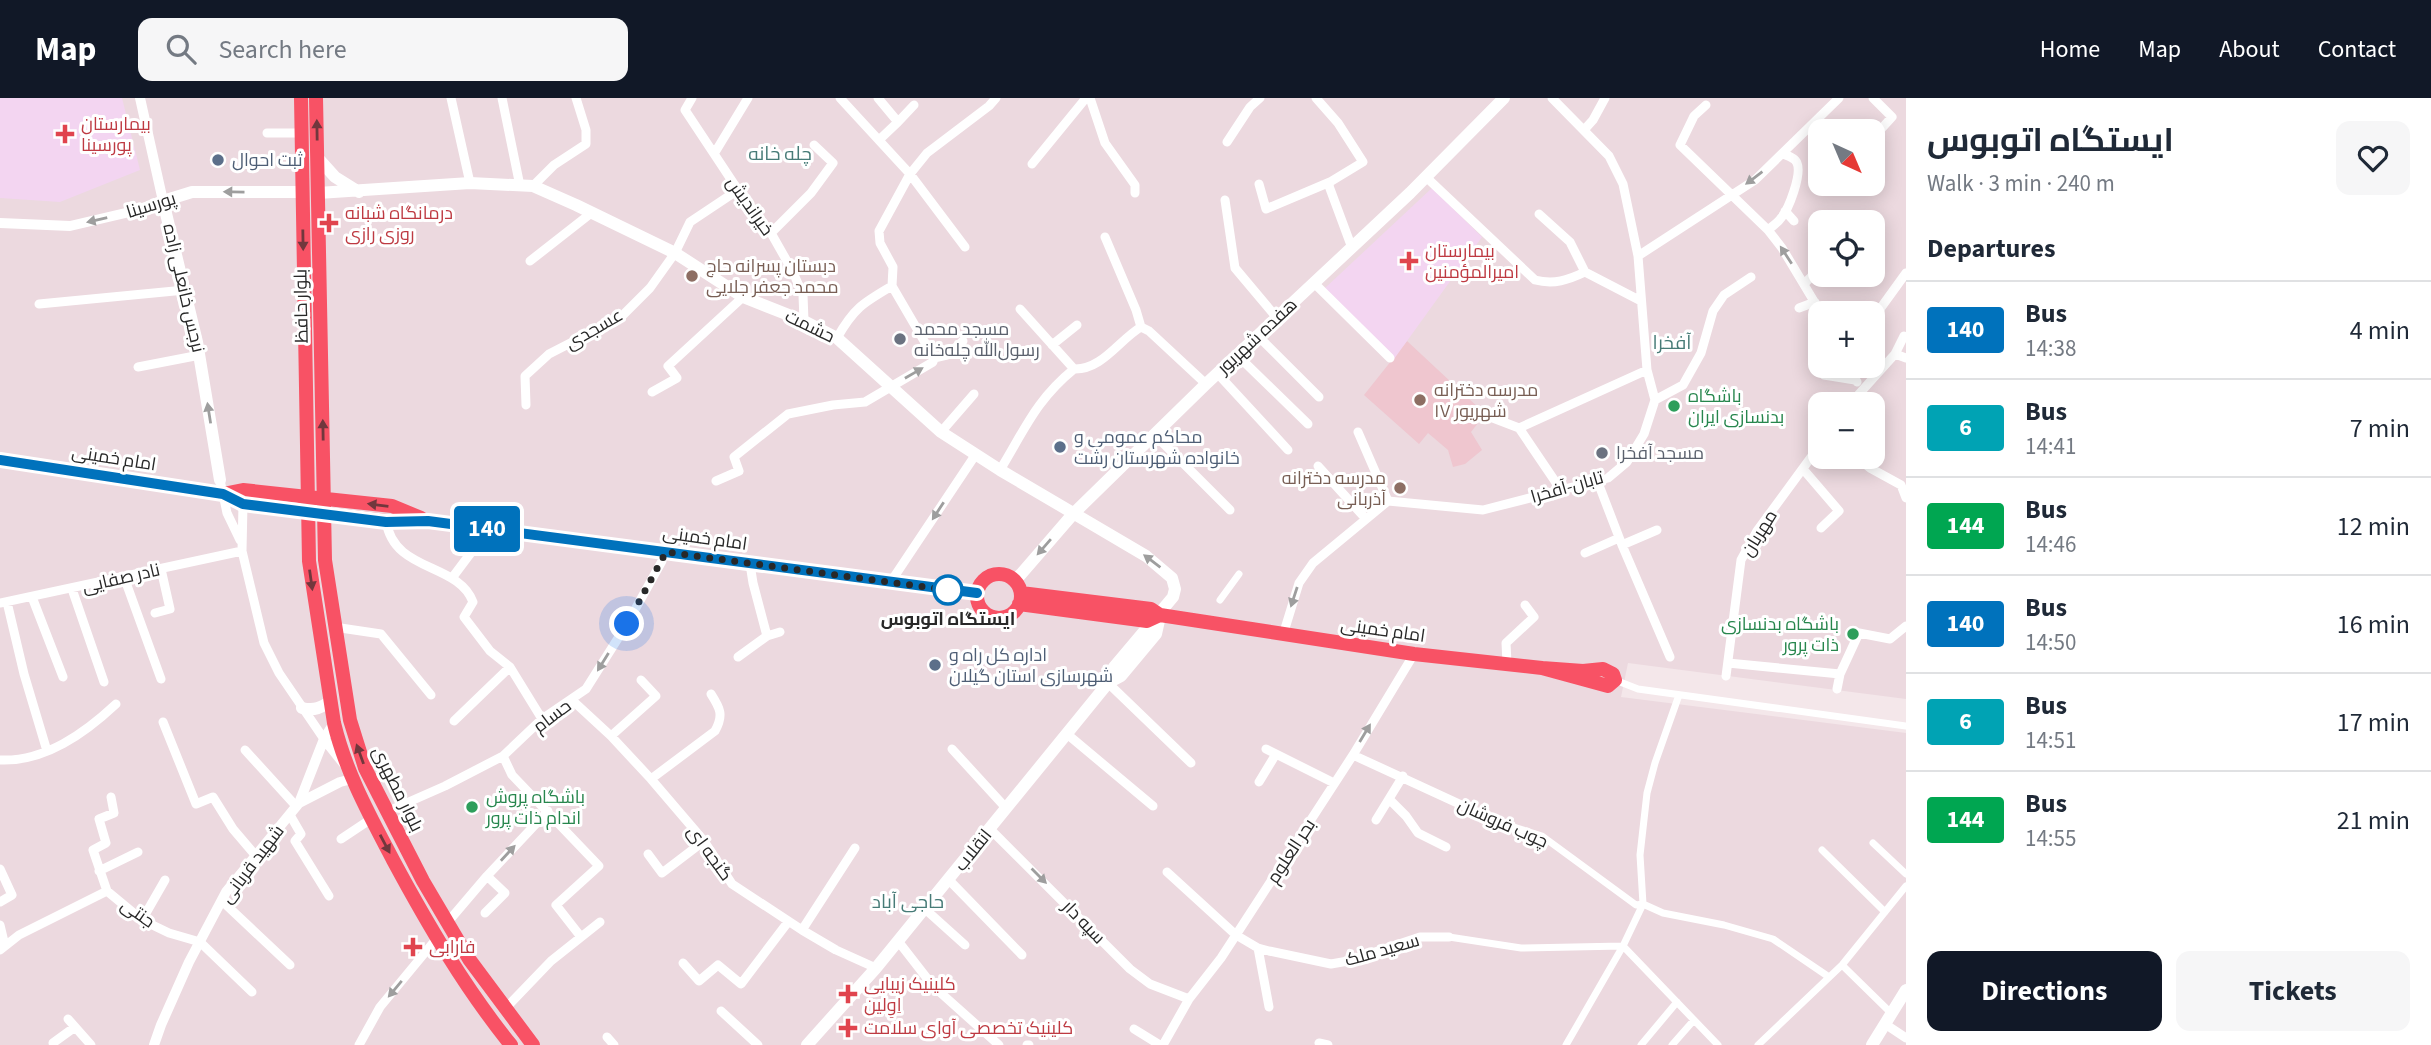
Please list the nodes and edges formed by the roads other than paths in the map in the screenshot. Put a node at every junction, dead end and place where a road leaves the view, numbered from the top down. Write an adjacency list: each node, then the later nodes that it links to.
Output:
1 (139, 98): 47 (street, نرجس خانعلی زاده)
2 (301, 98): 26 (main road, بلوار حافظ)
3 (316, 98): 32 (main road, بلوار حافظ, one-way to 3)
4 (451, 98): 37 (street)
5 (502, 98): 39 (street)
6 (576, 98): 39 (street)
7 (692, 98): 30 (street, خیراندیش)
8 (748, 98): 30 (street)
9 (840, 98): 27 (street)
10 (878, 98): 22 (street)
11 (996, 98): 34 (street)
12 (1088, 98): 33 (street); 44 (street)
13 (1260, 98): 28 (street)
14 (1316, 98): 36 (street)
15 (1504, 98): 35 (main road, هفده شهریور)
16 (1552, 98): 24 (street)
17 (1605, 98): 24 (street)
18 (1839, 98): 31 (street)
19 (1873, 98): 23 (street)
20 (914, 105): 22 (street)
21 (1706, 105): 45 (street)
22 (898, 122): 27 (street)
23 (1885, 125)
24 (1584, 130): 59 (street)
25 (267, 133): 26 (street)
26 (301, 133): 41 (main road, بلوار حافظ)
27 (879, 140): 34 (street)
28 (1227, 142)
29 (814, 145): 54 (street)
30 (714, 154): 40 (street, خیراندیش)
31 (1783, 154): 45 (street, one-way to 45); 48 (street)
32 (317, 157): 42 (main road); 43 (main road, بلوار حافظ)
33 (1032, 164)
34 (910, 174): 56 (street); 67 (street)
35 (1426, 177): 57 (main road, هفده شهریور); 61 (street)
36 (1330, 182): 38 (street); 57 (street)
37 (470, 183): 39 (main road, حشمت); 42 (main road, حشمت)
38 (1259, 184)
39 (526, 186): 49 (main road, حشمت)
40 (738, 190): 54 (street, خیراندیش); 58 (street, عسجدی)
41 (302, 192): 43 (main road); 47 (main road, پورسینا, one-way to 47); 125 (main road, بلوار حافظ, one-way to 125)
42 (359, 192): 43 (main road, حشمت)
43 (318, 193): 130 (main road, بلوار حافظ, one-way to 43)
44 (1135, 193)
45 (1730, 195): 53 (street); 59 (street)
46 (1224, 200): 77 (street)
47 (163, 201): 52 (street, پورسینا, one-way to 52); 68 (main road, نرجس خانعلی زاده)
48 (1785, 211): 51 (street); 53 (street)
49 (590, 214): 58 (main road, حشمت); 60 (street)
50 (1539, 214): 61 (street)
51 (1794, 220)
52 (0, 223)
53 (1768, 230): 66 (street, one-way to 53)
54 (771, 233): 78 (street, خیراندیش)
55 (1105, 237): 80 (street)
56 (965, 247)
57 (1352, 248): 65 (main road, هفده شهریور)
58 (675, 253): 69 (main road, حشمت); 106 (street, عسجدی)
59 (1638, 256): 70 (street)
60 (530, 261)
61 (1585, 272): 70 (street)
62 (1906, 273): 72 (street)
63 (1751, 277): 105 (street)
64 (1808, 280): 66 (street)
65 (1314, 284): 77 (main road, هفده شهریور); 90 (street)
66 (1804, 284): 71 (street)
67 (892, 286): 83 (street); 89 (street)
68 (185, 290): 73 (street); 87 (main road, نرجس خانعلی زاده)
69 (743, 297): 78 (main road, حشمت); 101 (street)
70 (1641, 301): 94 (street)
71 (1814, 301)
72 (1885, 302)
73 (39, 304)
74 (1808, 305): 75 (street)
75 (1799, 308)
76 (1020, 309): 85 (street)
77 (1277, 318): 81 (main road, هفده شهریور)
78 (804, 321): 83 (main road, حشمت)
79 (1077, 325): 85 (street)
80 (1141, 327): 93 (street); 98 (street)
81 (1258, 335): 88 (main road, هفده شهریور); 104 (street)
82 (1904, 336): 86 (street)
83 (837, 338): 99 (main road, حشمت)
84 (963, 341): 89 (street)
85 (1052, 345): 93 (street)
86 (1895, 354): 91 (street); 100 (street)
87 (200, 355): 92 (street); 123 (main road, نرجس خانعلی زاده, one-way to 87)
88 (1237, 355): 95 (main road, هفده شهریور); 108 (street)
89 (934, 358): 99 (street, one-way to 89)
90 (1390, 358)
91 (1906, 358)
92 (138, 366)
93 (1074, 369): 120 (street)
94 (1647, 370): 105 (street); 109 (street)
95 (1217, 373): 98 (main road, هفده شهریور); 113 (street)
96 (1843, 378): 97 (street)
97 (1856, 380): 100 (street)
98 (1206, 384): 112 (main road, هفده شهریور)
99 (891, 386): 110 (main road, حشمت); 122 (street)
100 (1861, 389): 102 (street)
101 (652, 392)
102 (1859, 392)
103 (974, 394): 110 (street)
104 (1320, 397)
105 (1655, 400): 121 (street, تابان-آفخرا)
106 (526, 405)
107 (1485, 415): 109 (street)
108 (1308, 424)
109 (1520, 428): 124 (street)
110 (941, 432): 114 (main road, حشمت)
111 (1358, 432): 127 (street)
112 (1154, 434): 131 (street); 133 (main road, هفده شهریور)
113 (1288, 450)
114 (976, 454): 120 (main road, حشمت); 150 (street, one-way to 150)
115 (0, 460): 123 (main road, امام خمینی)
116 (1808, 462): 118 (street, مهربان)
117 (1318, 466): 134 (street)
118 (1803, 469): 139 (street); 170 (street, مهربان)
119 (1875, 469): 126 (street)
120 (1000, 470): 128 (main road, حشمت)
121 (1597, 480): 124 (street, تابان-آفخرا); 141 (street)
122 (716, 481)
123 (221, 487): 125 (main road, امام خمینی); 129 (main road, امام خمینی); 142 (street)
124 (1561, 490): 127 (street, تابان-آفخرا)
125 (307, 497): 130 (main road, امام خمینی); 132 (main road, بلوار حافظ)
126 (1906, 498)
127 (1388, 501): 134 (street)
128 (1055, 503): 133 (main road, حشمت); 137 (main road)
129 (243, 504): 132 (main road, امام خمینی); 142 (street)
130 (325, 506): 132 (main road, امام خمینی); 135 (main road, امام خمینی, one-way to 130); 136 (main road, امام خمینی); 161 (main road, بلوار مطهری)
131 (1230, 510)
132 (307, 512): 162 (main road, بلوار مطهری, one-way to 162)
133 (1073, 514): 137 (main road, هفده شهریور); 159 (main road, حشمت, one-way to 133)
134 (1366, 519): 164 (street, one-way to 164)
135 (428, 521): 136 (main road, امام خمینی); 138 (main road, امام خمینی)
136 (386, 522): 149 (street)
137 (1063, 526): 152 (main road, هفده شهریور, one-way to 152)
138 (478, 527): 144 (main road, امام خمینی); 149 (street)
139 (1821, 528)
140 (1657, 530): 141 (street)
141 (1621, 542): 143 (street); 168 (street)
142 (241, 546): 146 (street, نادر صفایی); 188 (street)
143 (1585, 552)
144 (664, 556): 145 (main road, امام خمینی); 186 (street, حسام, one-way to 186)
145 (750, 565): 150 (main road, امام خمینی); 165 (street)
146 (161, 569): 148 (street, نادر صفایی); 158 (street)
147 (1239, 574): 155 (street)
148 (124, 577): 151 (street, نادر صفایی); 176 (street)
149 (452, 578): 171 (street)
150 (890, 583): 153 (main road, امام خمینی)
151 (72, 589): 154 (street, نادر صفایی); 179 (street)
152 (1019, 592): 153 (main road); 153 (main road); 159 (main road, امام خمینی)
153 (977, 593)
154 (32, 597): 156 (street, نادر صفایی); 175 (street)
155 (1220, 600)
156 (4, 602): 200 (street)
157 (1525, 605): 169 (street)
158 (155, 613)
159 (1160, 615): 164 (main road, امام خمینی); 180 (main road, انقلاب)
160 (1906, 626): 173 (street)
161 (334, 627): 162 (main road); 183 (street); 217 (main road, بلوار مطهری, one-way to 161)
162 (318, 630): 185 (main road, بلوار مطهری)
163 (780, 632): 165 (street)
164 (1283, 635): 166 (main road, امام خمینی)
165 (767, 636): 167 (street)
166 (1413, 654): 169 (main road, امام خمینی); 202 (street, بحر العلوم, one-way to 166)
167 (738, 657)
168 (1670, 657)
169 (1507, 663): 172 (main road, امام خمینی)
170 (1728, 663): 173 (street); 174 (street, مهربان)
171 (510, 667): 189 (street); 190 (street)
172 (1542, 668): 178 (main road, امام خمینی); 178 (main road)
173 (1840, 674): 181 (street)
174 (1726, 676)
175 (63, 677)
176 (161, 679)
177 (641, 680): 195 (street)
178 (1615, 680): 184 (street)
179 (104, 682)
180 (1108, 683): 194 (main road, انقلاب); 205 (street)
181 (1837, 689)
182 (711, 694): 208 (street)
183 (431, 695)
184 (1679, 695): 193 (street); 243 (street)
185 (331, 700): 188 (main road); 192 (main road, بلوار مطهری)
186 (572, 700): 189 (street, حسام); 195 (street, گنجه ای)
187 (116, 704): 200 (street)
188 (302, 708): 196 (street)
189 (542, 719): 203 (street, حسام)
190 (454, 721)
191 (163, 722): 230 (street)
192 (334, 723): 196 (street, شهید قربانی); 206 (main road, بلوار مطهری)
193 (1906, 726)
194 (1067, 734): 213 (street); 215 (main road, انقلاب)
195 (611, 736): 208 (street, گنجه ای)
196 (324, 739): 206 (street); 214 (street, شهید قربانی)
197 (952, 748): 215 (street)
198 (1266, 749): 201 (street)
199 (245, 750): 214 (street)
200 (47, 751): 204 (street)
201 (1276, 754): 209 (street); 210 (street)
202 (1353, 754): 207 (street, چوب فروشان); 210 (street, بحر العلوم)
203 (503, 756): 217 (street, حسام); 218 (street)
204 (0, 760)
205 (1191, 763)
206 (351, 775): 214 (street); 219 (main road, بلوار مطهری)
207 (1403, 776): 212 (street); 216 (street, چوب فروشان)
208 (652, 779): 223 (street, گنجه ای)
209 (1259, 782)
210 (1334, 783): 253 (street, بحر العلوم)
211 (111, 797): 232 (street)
212 (1390, 800): 220 (street); 225 (street)
213 (1153, 806)
214 (295, 808): 230 (street, شهید قربانی); 240 (street)
215 (1006, 808): 221 (main road, انقلاب)
216 (1468, 808): 243 (street, چوب فروشان)
217 (386, 811): 250 (main road, بلوار مطهری)
218 (548, 811): 235 (street, one-way to 218); 254 (street)
219 (371, 819): 222 (street); 256 (main road, بلوار مطهری, one-way to 256)
220 (1376, 820)
221 (990, 829): 237 (main road, انقلاب); 271 (street, سپه دار, one-way to 271)
222 (341, 839)
223 (704, 841): 229 (street); 249 (street, گنجه ای)
224 (1873, 843): 234 (street)
225 (1446, 847)
226 (856, 848): 252 (street)
227 (1822, 850): 245 (street)
228 (138, 852): 232 (street)
229 (648, 854)
230 (256, 856): 241 (street, شهید قربانی)
231 (0, 869): 242 (street)
232 (99, 871): 239 (street, جنتی)
233 (1167, 872): 253 (street, سعید ملک)
234 (1906, 874)
235 (487, 876): 246 (street); 250 (street)
236 (165, 880): 247 (street)
237 (949, 880): 244 (main road, انقلاب); 263 (street)
238 (1906, 886): 245 (street)
239 (107, 891): 247 (street, جنتی); 261 (street)
240 (329, 896)
241 (222, 901): 258 (street, شهید قربانی); 265 (street)
242 (0, 902)
243 (1643, 904): 260 (street); 268 (street, چوب فروشان)
244 (925, 909): 257 (main road, انقلاب); 259 (street)
245 (1885, 912): 266 (street)
246 (485, 913)
247 (142, 920): 258 (street, جنتی)
248 (600, 922): 254 (street)
249 (788, 922): 252 (street, گنجه ای); 264 (street)
250 (447, 923): 256 (main road); 274 (main road, بلوار مطهری)
251 (0, 925): 261 (street)
252 (802, 930): 267 (street, گنجه ای)
253 (1236, 935): 262 (street, سعید ملک); 271 (street, بحر العلوم)
254 (581, 937): 274 (street)
255 (1449, 937): 260 (street); 262 (street, سعید ملک)
256 (437, 938): 284 (street, one-way to 284); 285 (main road, بلوار مطهری)
257 (898, 941): 267 (main road, انقلاب); 290 (street)
258 (200, 942): 270 (street); 283 (street, شهید قربانی)
259 (965, 945)
260 (1623, 946): 272 (street); 292 (street)
261 (3, 948)
262 (1258, 948): 273 (street)
263 (1022, 955)
264 (683, 963)
265 (290, 965)
266 (1842, 965): 268 (street); 276 (street)
267 (876, 968): 289 (main road, انقلاب)
268 (1829, 977): 296 (street)
269 (1906, 990): 276 (main road)
270 (252, 992)
271 (1189, 999): 291 (street, بحر العلوم)
272 (1677, 1002): 277 (street); 293 (street)
273 (1269, 1007)
274 (505, 1009): 286 (main road, بلوار مطهری)
275 (720, 1012): 288 (street)
276 (1888, 1019): 280 (street); 297 (main road)
277 (1694, 1020): 294 (street); 295 (street)
278 (1134, 1029): 291 (street)
279 (607, 1037): 287 (street)
280 (1906, 1038)
281 (53, 1043): 282 (street)
282 (91, 1045)
283 (155, 1045)
284 (359, 1045)
285 (511, 1045)
286 (533, 1045)
287 (614, 1045)
288 (758, 1045)
289 (807, 1045)
290 (999, 1045)
291 (1161, 1045)
292 (1566, 1045)
293 (1641, 1045)
294 (1672, 1045)
295 (1718, 1045)
296 (1758, 1045)
297 (1872, 1045)

